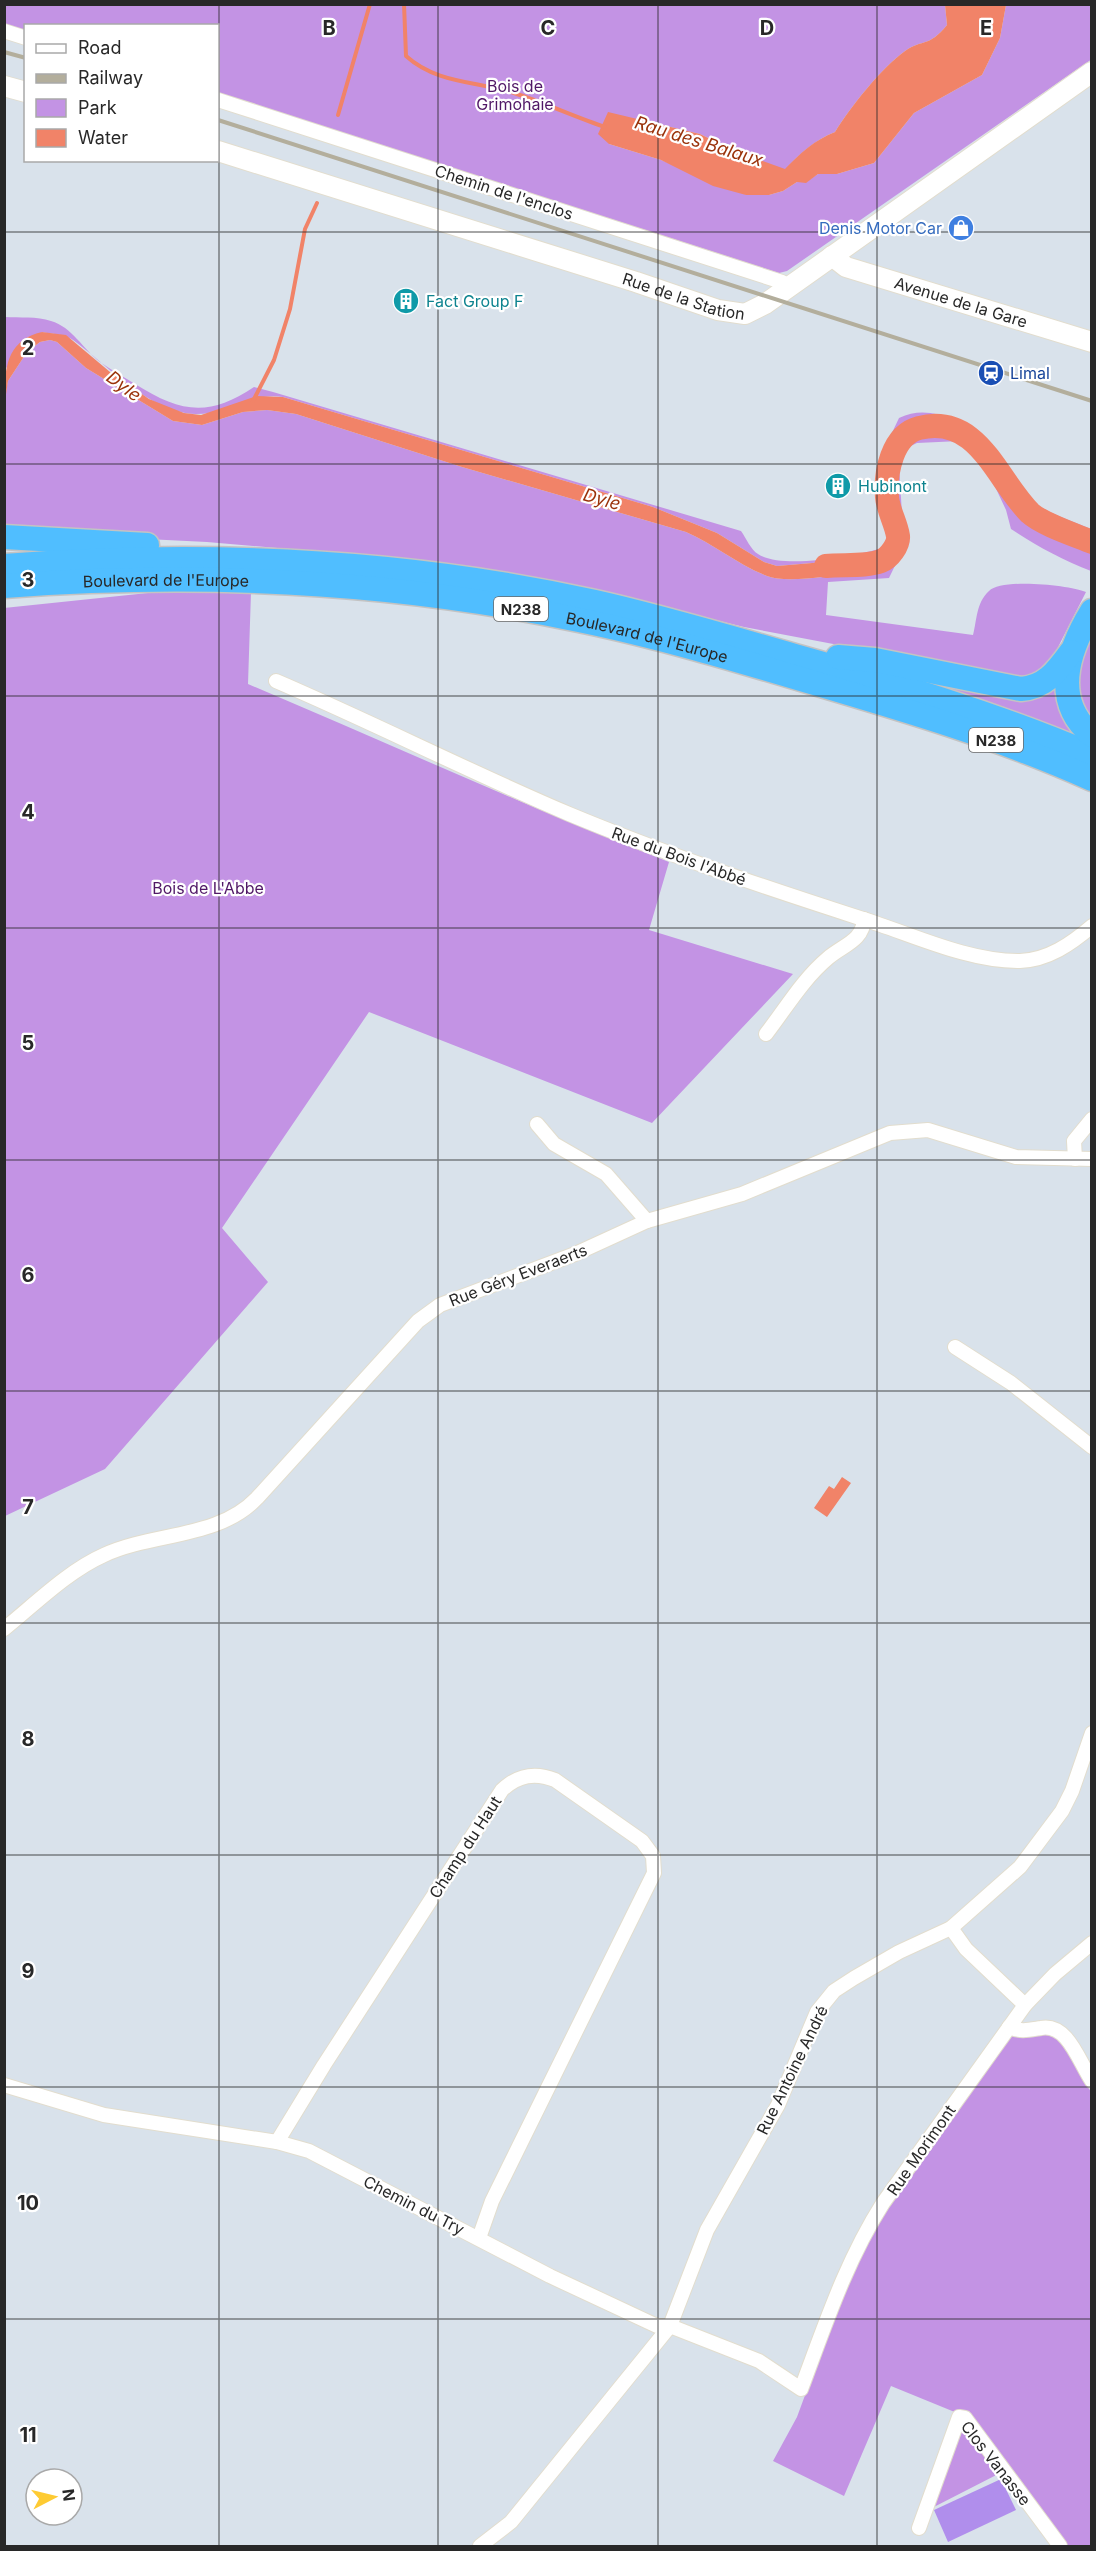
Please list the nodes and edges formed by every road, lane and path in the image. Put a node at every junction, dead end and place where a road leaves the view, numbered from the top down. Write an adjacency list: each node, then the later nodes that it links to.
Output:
1 (4, 31): 2 (street)
2 (24, 37)
3 (1092, 72): 8 (main road, Rue de la Station)
4 (4, 86): 5 (main road)
5 (24, 91)
6 (219, 100): 9 (street, Chemin de l'enclos)
7 (219, 151): 9 (main road, Rue de la Station)
8 (832, 256): 9 (main road, Rue de la Station); 10 (main road, Avenue de la Gare)
9 (789, 287)
10 (1092, 342)
11 (4, 537): 12 (highway)
12 (189, 558): 13 (highway, Boulevard de l'Europe / N238); 17 (highway, Boulevard de l'Europe / N238)
13 (4, 566)
14 (4, 586): 21 (highway, Boulevard de l'Europe / N238)
15 (1092, 611): 16 (highway)
16 (1071, 652): 17 (highway); 19 (highway)
17 (821, 663): 20 (highway, Boulevard de l'Europe / N238)
18 (276, 681): 22 (street, Rue du Bois l'Abbé)
19 (1092, 735)
20 (1092, 755)
21 (1092, 779)
22 (864, 919): 23 (street, Rue du Bois l'Abbé); 24 (street)
23 (1092, 926)
24 (766, 1034)
25 (1092, 1119): 27 (street)
26 (537, 1124): 29 (street)
27 (1076, 1159): 28 (street, Rue Géry Everaerts); 29 (street, Rue Géry Everaerts)
28 (1092, 1159)
29 (647, 1221): 32 (street, Rue Géry Everaerts)
30 (955, 1347): 31 (street)
31 (1092, 1447)
32 (4, 1629)
33 (1092, 1733): 34 (street, Rue Antoine André)
34 (951, 1928): 36 (street); 42 (street, Rue Antoine André)
35 (1092, 1943): 36 (street, Rue Morimont)
36 (1024, 2005): 37 (street, Rue Morimont)
37 (1009, 2027): 38 (street); 43 (street, Rue Morimont)
38 (1092, 2081)
39 (4, 2085): 40 (street, Chemin du Try)
40 (277, 2142): 41 (street, Chemin du Try); 41 (street, Champ du Haut)
41 (479, 2238): 42 (street, Chemin du Try)
42 (670, 2326): 43 (street, Chemin du Try); 45 (street, Rue Antoine André)
43 (801, 2389)
44 (919, 2528): 46 (street, Clos Vanasse)
45 (480, 2547)
46 (1060, 2547)

